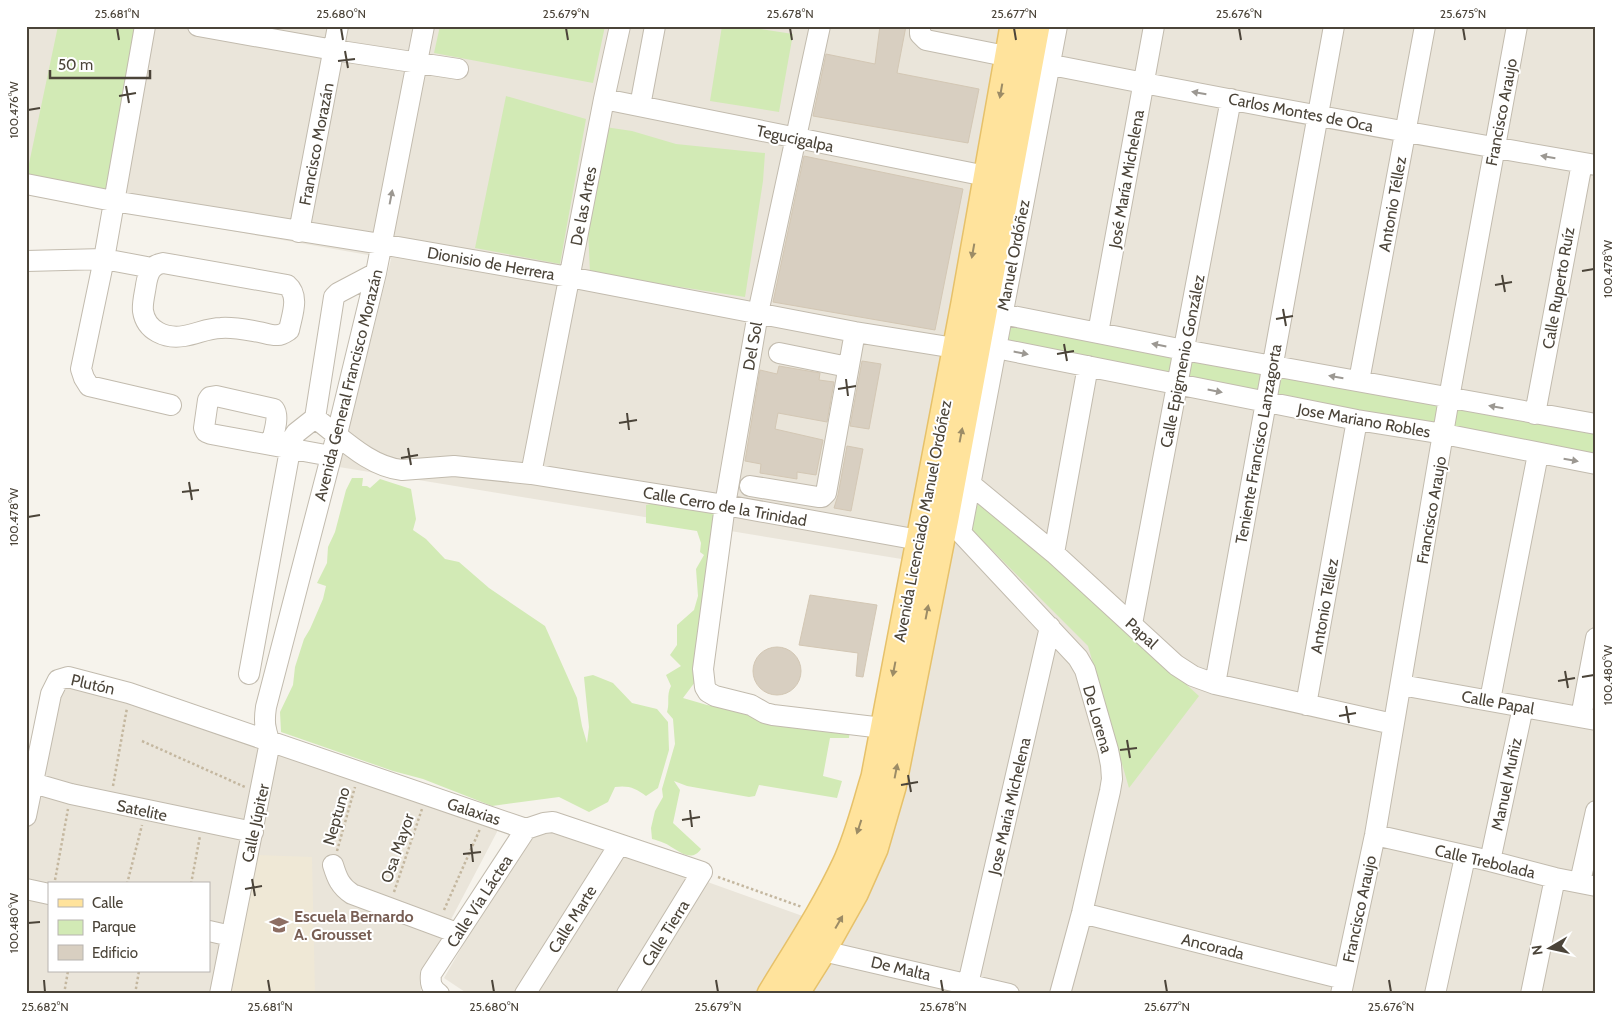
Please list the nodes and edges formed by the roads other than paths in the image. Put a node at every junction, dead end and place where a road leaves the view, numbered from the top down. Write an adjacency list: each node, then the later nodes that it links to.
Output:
1 (145, 26): 31 (street)
2 (198, 26): 16 (street)
3 (338, 26): 16 (street, Francisco Morazán)
4 (424, 26): 18 (street, Avenida General Francisco Morazán)
5 (620, 26): 21 (street, De las Artes)
6 (655, 26): 23 (street)
7 (820, 26): 26 (street, Del Sol)
8 (920, 26): 17 (street, Carlos Montes de Oca)
9 (1013, 26): 17 (main road, Avenida Licenciado Manuel Ordóñez)
10 (1037, 26): 17 (main road, Avenida Licenciado Manuel Ordóñez)
11 (1057, 26): 17 (street)
12 (1154, 26): 20 (street, José María Michelena)
13 (1334, 26): 24 (street, Teniente Francisco Lanzagorta)
14 (1425, 26): 25 (street, Antonio Téllez)
15 (1517, 26): 27 (street, Francisco Araujo)
16 (334, 50): 18 (street); 32 (street, Francisco Morazán)
17 (1029, 61): 20 (street, Carlos Montes de Oca); 29 (main road, Avenida Licenciado Manuel Ordóñez, one-way to 29); 39 (main road, Avenida Licenciado Manuel Ordóñez)
18 (417, 62): 19 (street); 33 (street, Avenida General Francisco Morazán, one-way to 18)
19 (458, 69)
20 (1143, 83): 22 (street, Carlos Montes de Oca, one-way to 20); 42 (street, José María Michelena)
21 (604, 99): 23 (street, Tegucigalpa); 38 (street, De las Artes)
22 (1231, 99): 24 (street, Carlos Montes de Oca); 44 (street, Calle Epigmenio González)
23 (640, 106): 26 (street, Tegucigalpa)
24 (1318, 116): 25 (street, Carlos Montes de Oca); 47 (street, Teniente Francisco Lanzagorta)
25 (1405, 132): 27 (street, Carlos Montes de Oca); 49 (street, Antonio Téllez)
26 (795, 139): 29 (street, Tegucigalpa); 40 (street, Del Sol)
27 (1494, 147): 28 (street, Carlos Montes de Oca, one-way to 27); 51 (street, Francisco Araujo)
28 (1589, 164): 54 (street, Calle Ruperto Ruíz)
29 (986, 176): 39 (main road, Avenida Licenciado Manuel Ordóñez, one-way to 39)
30 (26, 184): 31 (street, Dionisio de Herrera)
31 (113, 201): 32 (street, Dionisio de Herrera); 34 (street)
32 (299, 232): 33 (street, Dionisio de Herrera)
33 (381, 244): 37 (street, Avenida General Francisco Morazán); 38 (street, Dionisio de Herrera)
34 (104, 259): 35 (street); 36 (street); 53 (street)
35 (26, 261)
36 (152, 268): 36 (street)
37 (376, 273): 55 (street); 58 (street, Avenida General Francisco Morazán)
38 (569, 277): 40 (street, Dionisio de Herrera); 65 (street, De las Artes)
39 (983, 309): 42 (street); 43 (main road, Avenida Licenciado Manuel Ordóñez)
40 (758, 314): 41 (street, Dionisio de Herrera); 68 (street, Del Sol)
41 (855, 332): 43 (street, Dionisio de Herrera); 48 (street)
42 (1098, 333): 44 (street, one-way to 42)
43 (972, 343): 46 (street, Jose Mariano Robles, one-way to 46); 64 (main road, Avenida Licenciado Manuel Ordóñez)
44 (1184, 350): 47 (street); 50 (street, Calle Epigmenio González)
45 (779, 353): 48 (street)
46 (1088, 366): 50 (street, Jose Mariano Robles); 71 (street)
47 (1272, 366): 49 (street, one-way to 47); 52 (street, Teniente Francisco Lanzagorta)
48 (848, 367): 66 (street)
49 (1359, 381): 51 (street)
50 (1177, 384): 52 (street, Jose Mariano Robles, one-way to 52); 72 (street, Calle Epigmenio González)
51 (1449, 398): 54 (street, one-way to 51); 59 (street, Francisco Araujo)
52 (1265, 401): 56 (street, Jose Mariano Robles); 76 (street, Teniente Francisco Lanzagorta)
53 (171, 405)
54 (1535, 414): 57 (street)
55 (315, 418): 58 (street, Calle Cerro de la Trinidad); 60 (street)
56 (1357, 420): 59 (street, Jose Mariano Robles); 80 (street, Antonio Téllez)
57 (1596, 424)
58 (337, 434): 62 (street, Avenida General Francisco Morazán); 65 (street, Calle Cerro de la Trinidad)
59 (1444, 434): 61 (street, Jose Mariano Robles); 77 (street, Francisco Araujo)
60 (281, 447): 62 (street); 75 (street)
61 (1538, 454): 63 (street, Jose Mariano Robles, one-way to 63); 79 (street)
62 (331, 456): 85 (street, Avenida General Francisco Morazán)
63 (1596, 464)
64 (954, 470): 67 (main road, Avenida Licenciado Manuel Ordóñez); 69 (main road, Avenida Licenciado Manuel Ordóñez); 71 (street, Papal)
65 (531, 474): 68 (street, Calle Cerro de la Trinidad)
66 (750, 486)
67 (926, 501): 69 (street, De Lorena); 70 (main road, Avenida Licenciado Manuel Ordóñez)
68 (725, 505): 70 (street, Calle Cerro de la Trinidad); 84 (street, Del Sol)
69 (954, 526): 73 (street, De Lorena); 104 (main road, Avenida Licenciado Manuel Ordóñez, one-way to 69)
70 (919, 540): 84 (main road, Avenida Licenciado Manuel Ordóñez, one-way to 84)
71 (1054, 553): 72 (street, Papal)
72 (1132, 624): 76 (street, Papal)
73 (1050, 627): 100 (street, De Lorena); 105 (street, Jose Maria Michelena)
74 (1596, 638): 82 (street)
75 (249, 674)
76 (1215, 684): 80 (street, Papal)
77 (1401, 685): 79 (street, Calle Papal); 83 (street, Francisco Araujo)
78 (130, 693): 85 (street, Galaxias); 86 (street, Plutón)
79 (1490, 700): 81 (street, Calle Papal)
80 (1306, 705): 83 (street, Papal)
81 (1522, 707): 82 (street, Calle Papal); 94 (street, Manuel Muñiz)
82 (1588, 718)
83 (1393, 724): 91 (street, Francisco Araujo)
84 (883, 728): 111 (main road, Avenida Licenciado Manuel Ordóñez, one-way to 111)
85 (270, 740): 89 (street, Galaxias); 90 (street, Calle Júpiter)
86 (33, 783): 88 (street); 90 (street, Satelite)
87 (1596, 810): 97 (street)
88 (26, 816)
89 (526, 829): 92 (street); 102 (street, Calle Vía Láctea)
90 (253, 832): 103 (street, Calle Júpiter)
91 (1375, 835): 93 (street, Calle Trebolada); 106 (street, Francisco Araujo)
92 (619, 845): 109 (street, Calle Marte); 110 (street, Calle Tierra)
93 (1465, 856): 94 (street, Calle Trebolada); 115 (street)
94 (1490, 861): 96 (street, Calle Trebolada)
95 (334, 865): 102 (street)
96 (1555, 878): 97 (street, Calle Trebolada); 116 (street)
97 (1588, 884)
98 (26, 889): 99 (street)
99 (48, 894)
100 (1082, 913): 106 (street, Ancorada); 114 (street, De Lorena)
101 (210, 932): 103 (street)
102 (457, 934): 108 (street, Calle Vía Láctea)
103 (231, 936): 107 (street, Calle Júpiter)
104 (823, 951): 105 (street, De Malta); 112 (main road, Avenida Licenciado Manuel Ordóñez)
105 (968, 984): 113 (street, De Malta)
106 (1342, 986)
107 (220, 994)
108 (439, 994)
109 (526, 994)
110 (627, 994)
111 (770, 994)
112 (796, 994)
113 (1009, 994)
114 (1060, 994)
115 (1435, 994)
116 (1531, 994)

